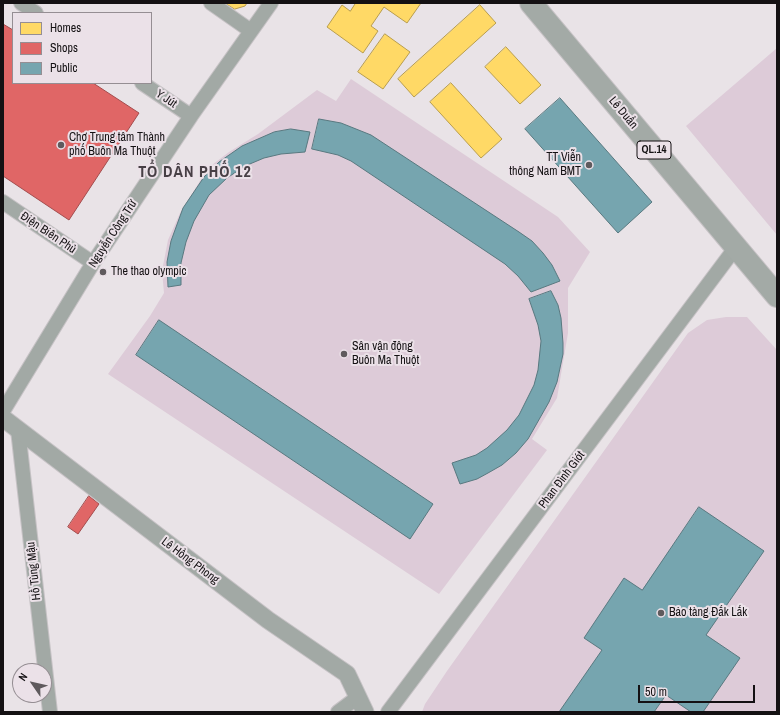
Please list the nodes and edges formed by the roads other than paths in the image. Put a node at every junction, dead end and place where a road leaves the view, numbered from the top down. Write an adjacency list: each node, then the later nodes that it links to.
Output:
1 (21, 3): 5 (street)
2 (211, 3): 6 (street)
3 (271, 3): 6 (street, Nguyễn Công Trứ)
4 (531, 3): 10 (main road, Lê Duẩn / QL.14)
5 (34, 12)
6 (251, 31): 8 (street, Nguyễn Công Trứ)
7 (143, 84): 8 (street, Y Jút)
8 (191, 116): 11 (street, Nguyễn Công Trứ)
9 (3, 202): 11 (street, Điện Biên Phủ)
10 (736, 247): 12 (main road, Lê Duẩn / QL.14); 20 (street, Phan Đình Giót)
11 (93, 263): 13 (street, Nguyễn Công Trứ)
12 (777, 296)
13 (3, 411)
14 (3, 418): 15 (street, Lê Hồng Phong)
15 (18, 430): 16 (street, Lê Hồng Phong); 17 (street, Hồ Tùng Mậu)
16 (358, 697): 18 (street); 19 (street, Lê Hồng Phong)
17 (50, 712)
18 (338, 712)
19 (365, 712)
20 (388, 712)

